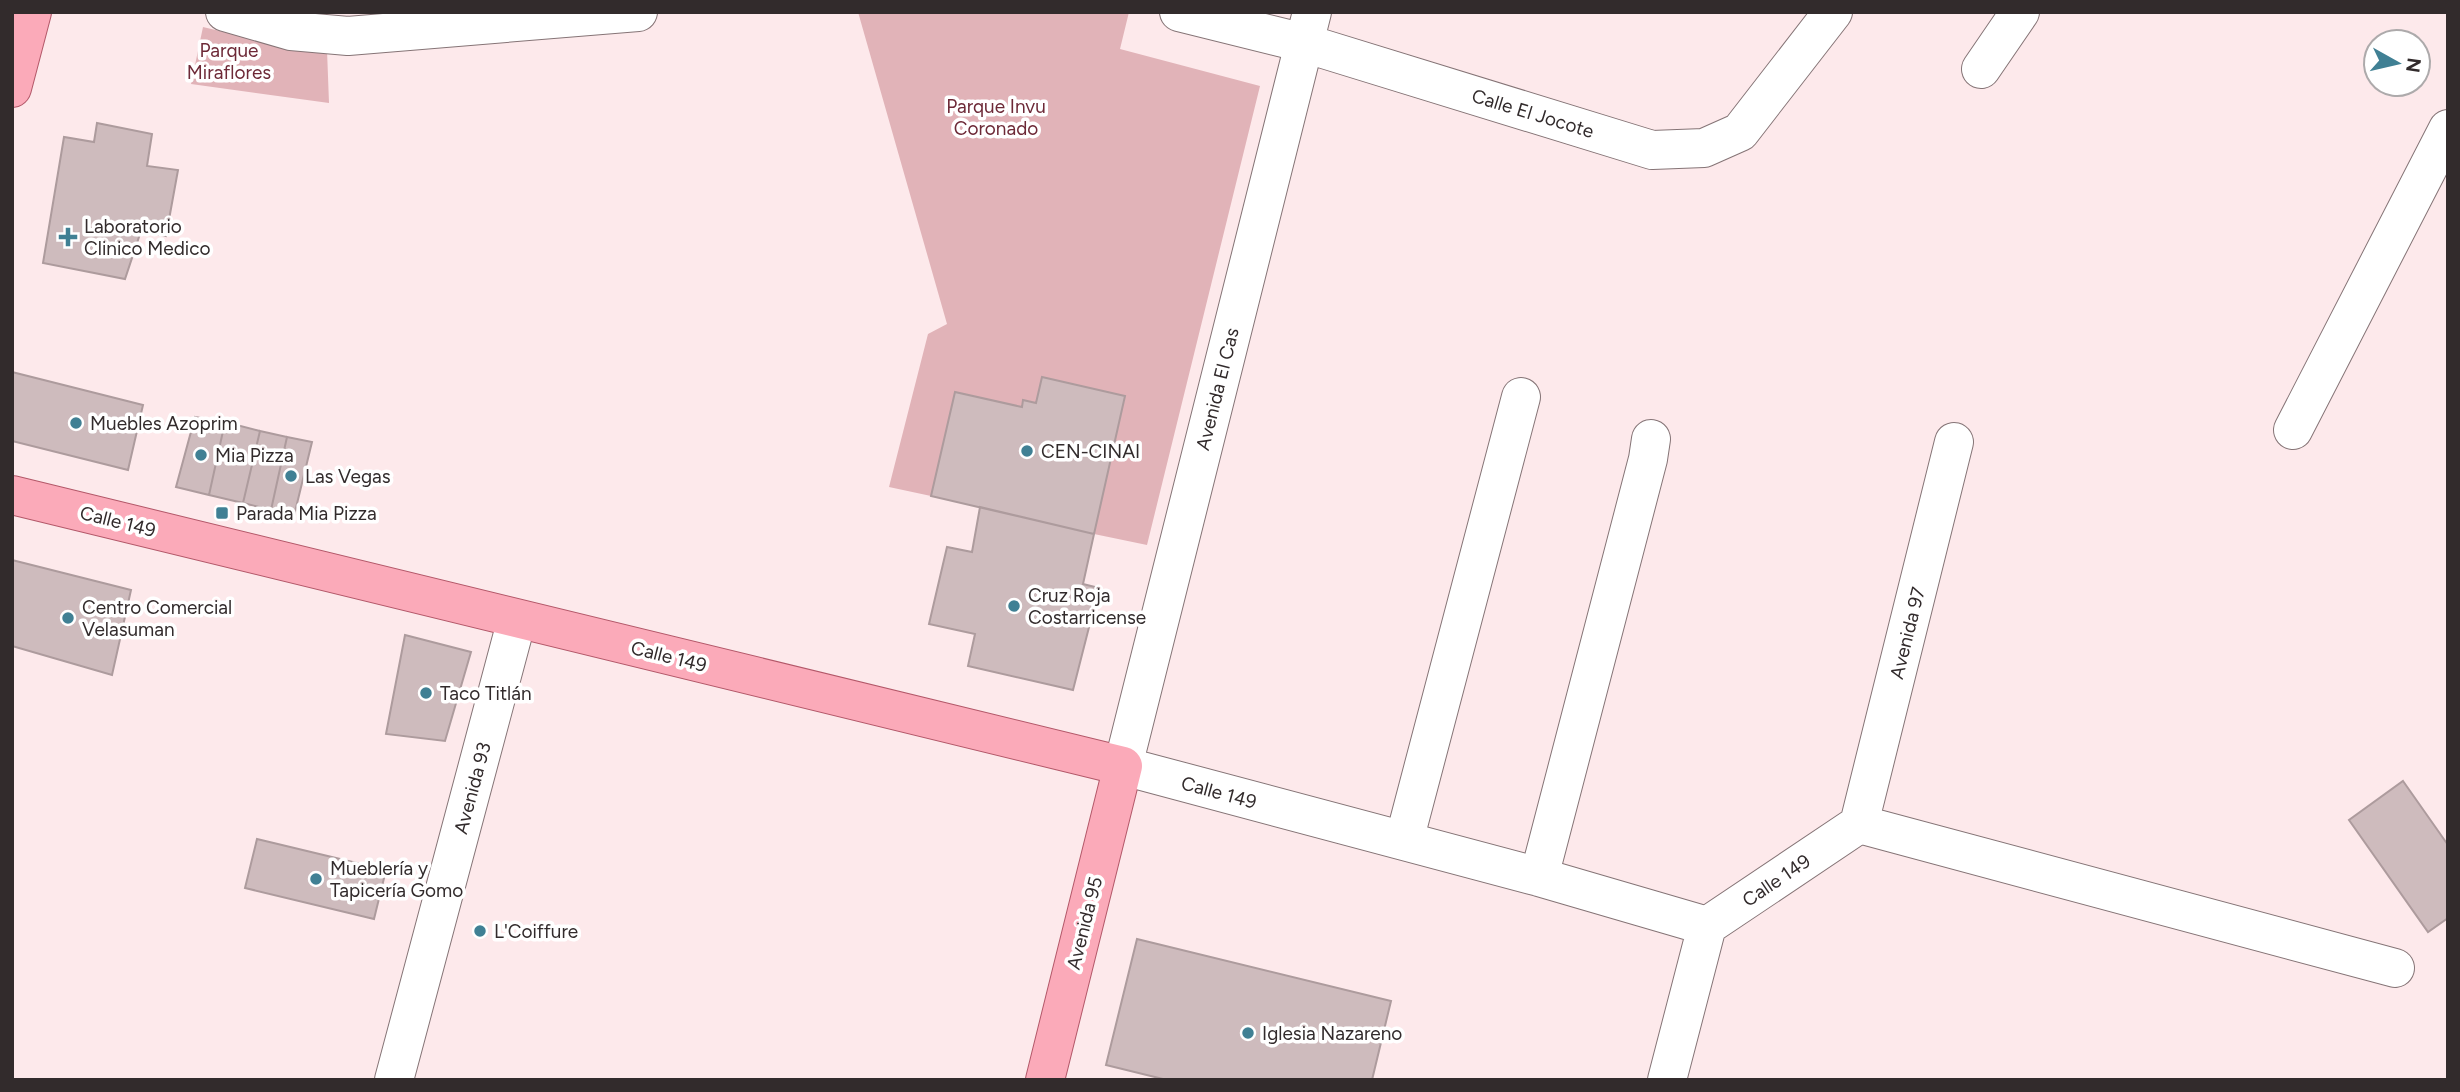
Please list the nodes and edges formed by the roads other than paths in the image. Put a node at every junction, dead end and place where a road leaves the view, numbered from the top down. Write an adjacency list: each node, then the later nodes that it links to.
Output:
1 (32, 12): 9 (main road)
2 (225, 12): 3 (street)
3 (638, 12)
4 (1179, 12): 7 (street, Calle El Jocote)
5 (1833, 12): 7 (street, Calle El Jocote)
6 (2020, 12): 8 (street)
7 (1308, 28): 17 (street, Avenida El Cas)
8 (1981, 69)
9 (12, 88)
10 (2448, 129): 12 (street)
11 (1521, 397): 19 (street)
12 (2292, 430)
13 (1651, 439): 20 (street)
14 (1954, 442): 18 (street, Avenida 97)
15 (12, 495): 16 (main road, Calle 149)
16 (517, 619): 17 (main road, Calle 149); 23 (street, Avenida 93)
17 (1123, 766): 19 (street, Calle 149); 24 (main road, Avenida 95)
18 (1859, 824): 21 (street, Calle 149); 22 (street)
19 (1404, 841): 20 (street, Calle 149)
20 (1539, 877): 21 (street, Calle 149)
21 (1707, 926): 25 (street)
22 (2395, 968)
23 (394, 1080)
24 (1045, 1080)
25 (1667, 1080)

